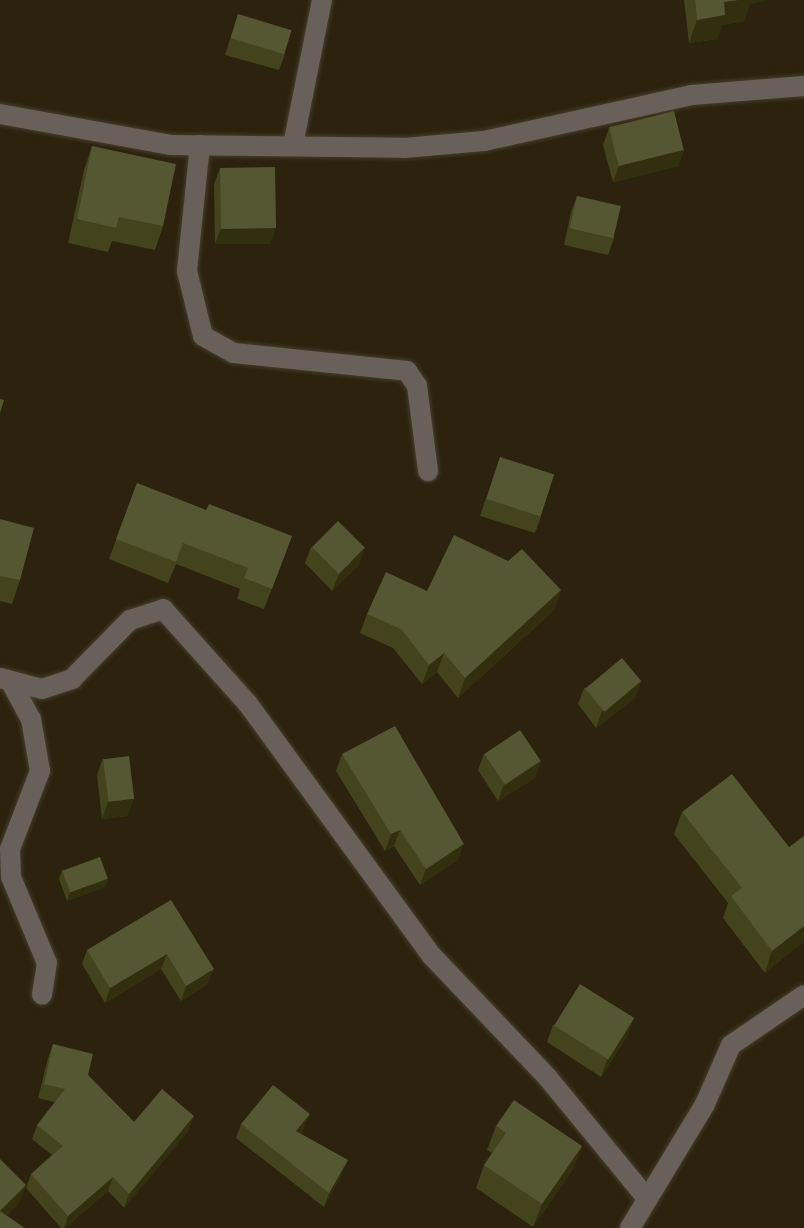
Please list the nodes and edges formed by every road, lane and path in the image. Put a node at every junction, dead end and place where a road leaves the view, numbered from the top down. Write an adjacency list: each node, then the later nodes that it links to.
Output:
1 (322, 0): 5 (street)
2 (804, 86): 5 (street)
3 (0, 114): 4 (street)
4 (200, 145): 5 (street); 6 (street)
5 (293, 145)
6 (428, 471)
7 (6, 681): 8 (street); 10 (street)
8 (42, 995)
9 (804, 995): 10 (street)
10 (644, 1195): 11 (street)
11 (630, 1228)

